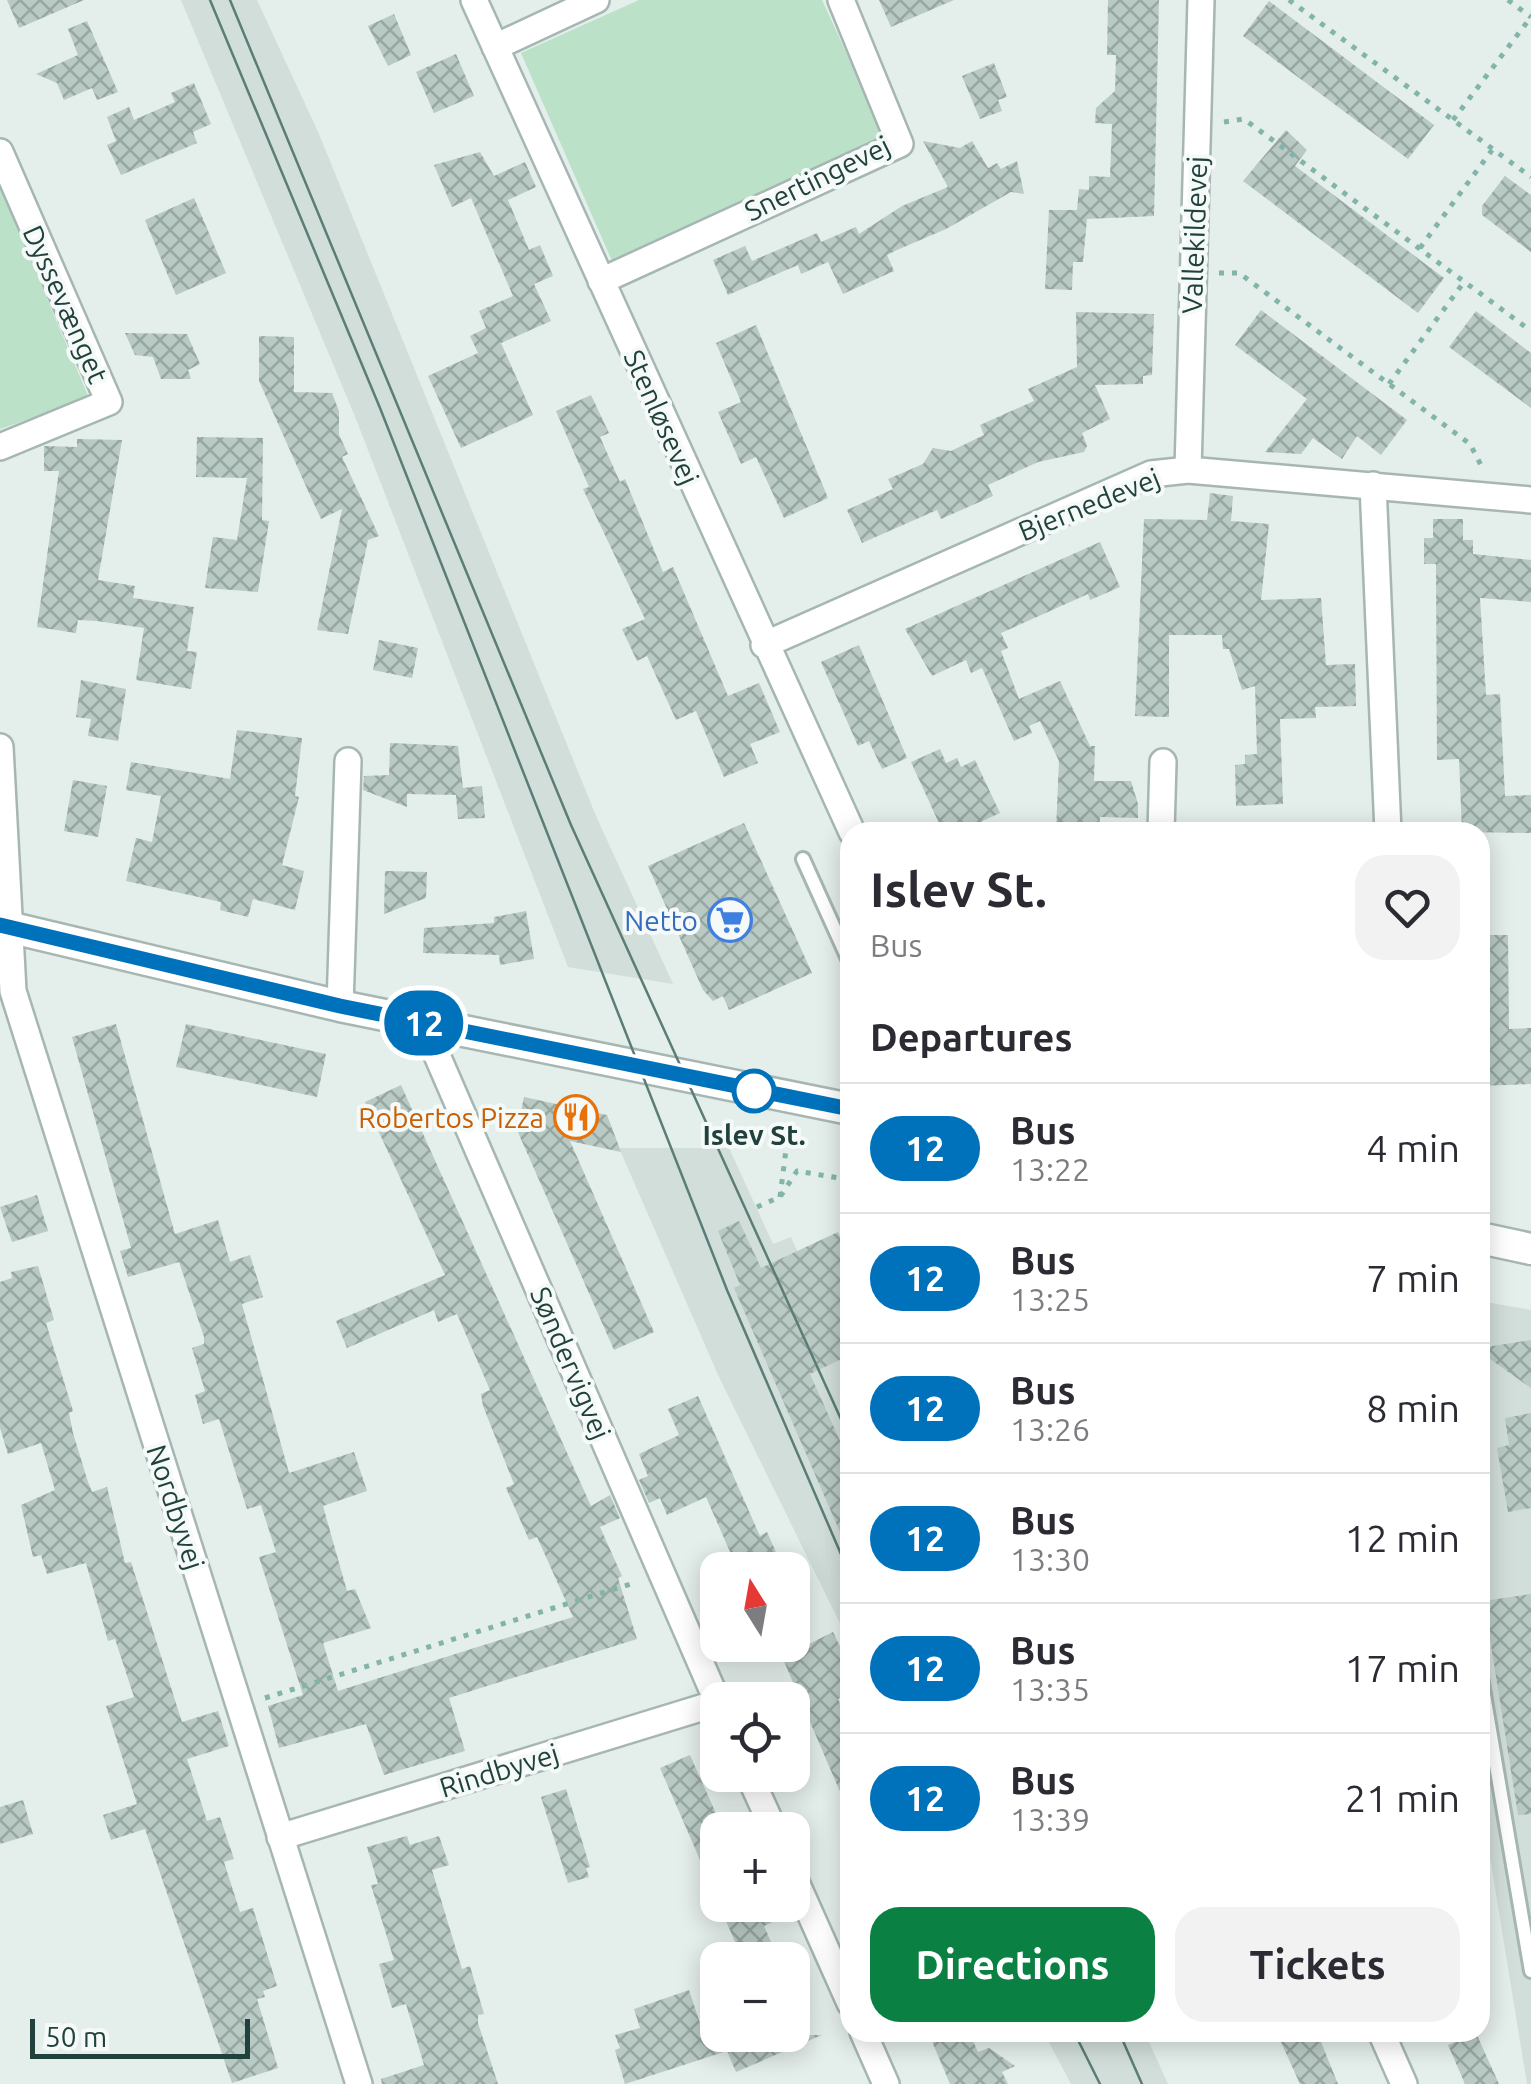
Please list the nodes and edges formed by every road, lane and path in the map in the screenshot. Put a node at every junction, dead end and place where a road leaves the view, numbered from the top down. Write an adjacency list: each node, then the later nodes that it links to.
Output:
1 (474, 0): 8 (street, Stenløsevej)
2 (596, 0): 8 (street)
3 (841, 0): 16 (street, Snertingevej)
4 (1200, 0): 10 (street, Vallekildevej)
5 (1288, 0): 9 (path)
6 (1508, 0): 7 (path)
7 (1531, 17): 9 (path)
8 (495, 46): 16 (street, Stenløsevej)
9 (1453, 120): 11 (path)
10 (1197, 127): 14 (path); 15 (street, Vallekildevej)
11 (1493, 149): 13 (path); 14 (path)
12 (0, 152): 20 (street, Dyssevænget)
13 (1531, 176)
14 (1420, 248): 17 (path)
15 (1193, 274): 19 (path); 21 (street, Vallekildevej)
16 (600, 281): 25 (street, Stenløsevej)
17 (1465, 282): 18 (path); 19 (path)
18 (1531, 330)
19 (1389, 384): 23 (path)
20 (0, 447)
21 (1188, 470): 22 (street, Bjernedevej); 25 (street, Bjernedevej)
22 (1373, 485): 23 (street, Bjernedevej); 31 (street)
23 (1496, 497): 24 (street, Bjernedevej)
24 (1531, 500)
25 (764, 645): 29 (street, Stenløsevej)
26 (0, 747): 33 (street)
27 (348, 760): 35 (street)
28 (1163, 762): 30 (street)
29 (847, 822)
30 (1161, 822)
31 (1388, 822)
32 (802, 859): 34 (lane)
33 (4, 926): 35 (street); 46 (street, Nordbyvej)
34 (840, 941)
35 (340, 1006): 36 (street)
36 (424, 1023): 37 (street); 44 (street, Søndervigvej)
37 (793, 1098): 38 (street); 40 (path)
38 (840, 1107)
39 (839, 1178): 40 (path)
40 (780, 1197): 41 (path)
41 (757, 1207)
42 (1490, 1240): 43 (street)
43 (1531, 1248)
44 (662, 1574): 45 (street, Søndervigvej); 46 (path)
45 (708, 1682)
46 (239, 1706): 49 (street, Nordbyvej)
47 (700, 1708): 49 (street, Rindbyvej)
48 (1490, 1730): 51 (lane)
49 (280, 1837): 55 (street, Nordbyvej)
50 (810, 1913): 52 (street)
51 (1531, 1971)
52 (840, 1981)
53 (867, 2042): 56 (street)
54 (1385, 2042): 57 (street)
55 (359, 2084)
56 (884, 2084)
57 (1404, 2084)

